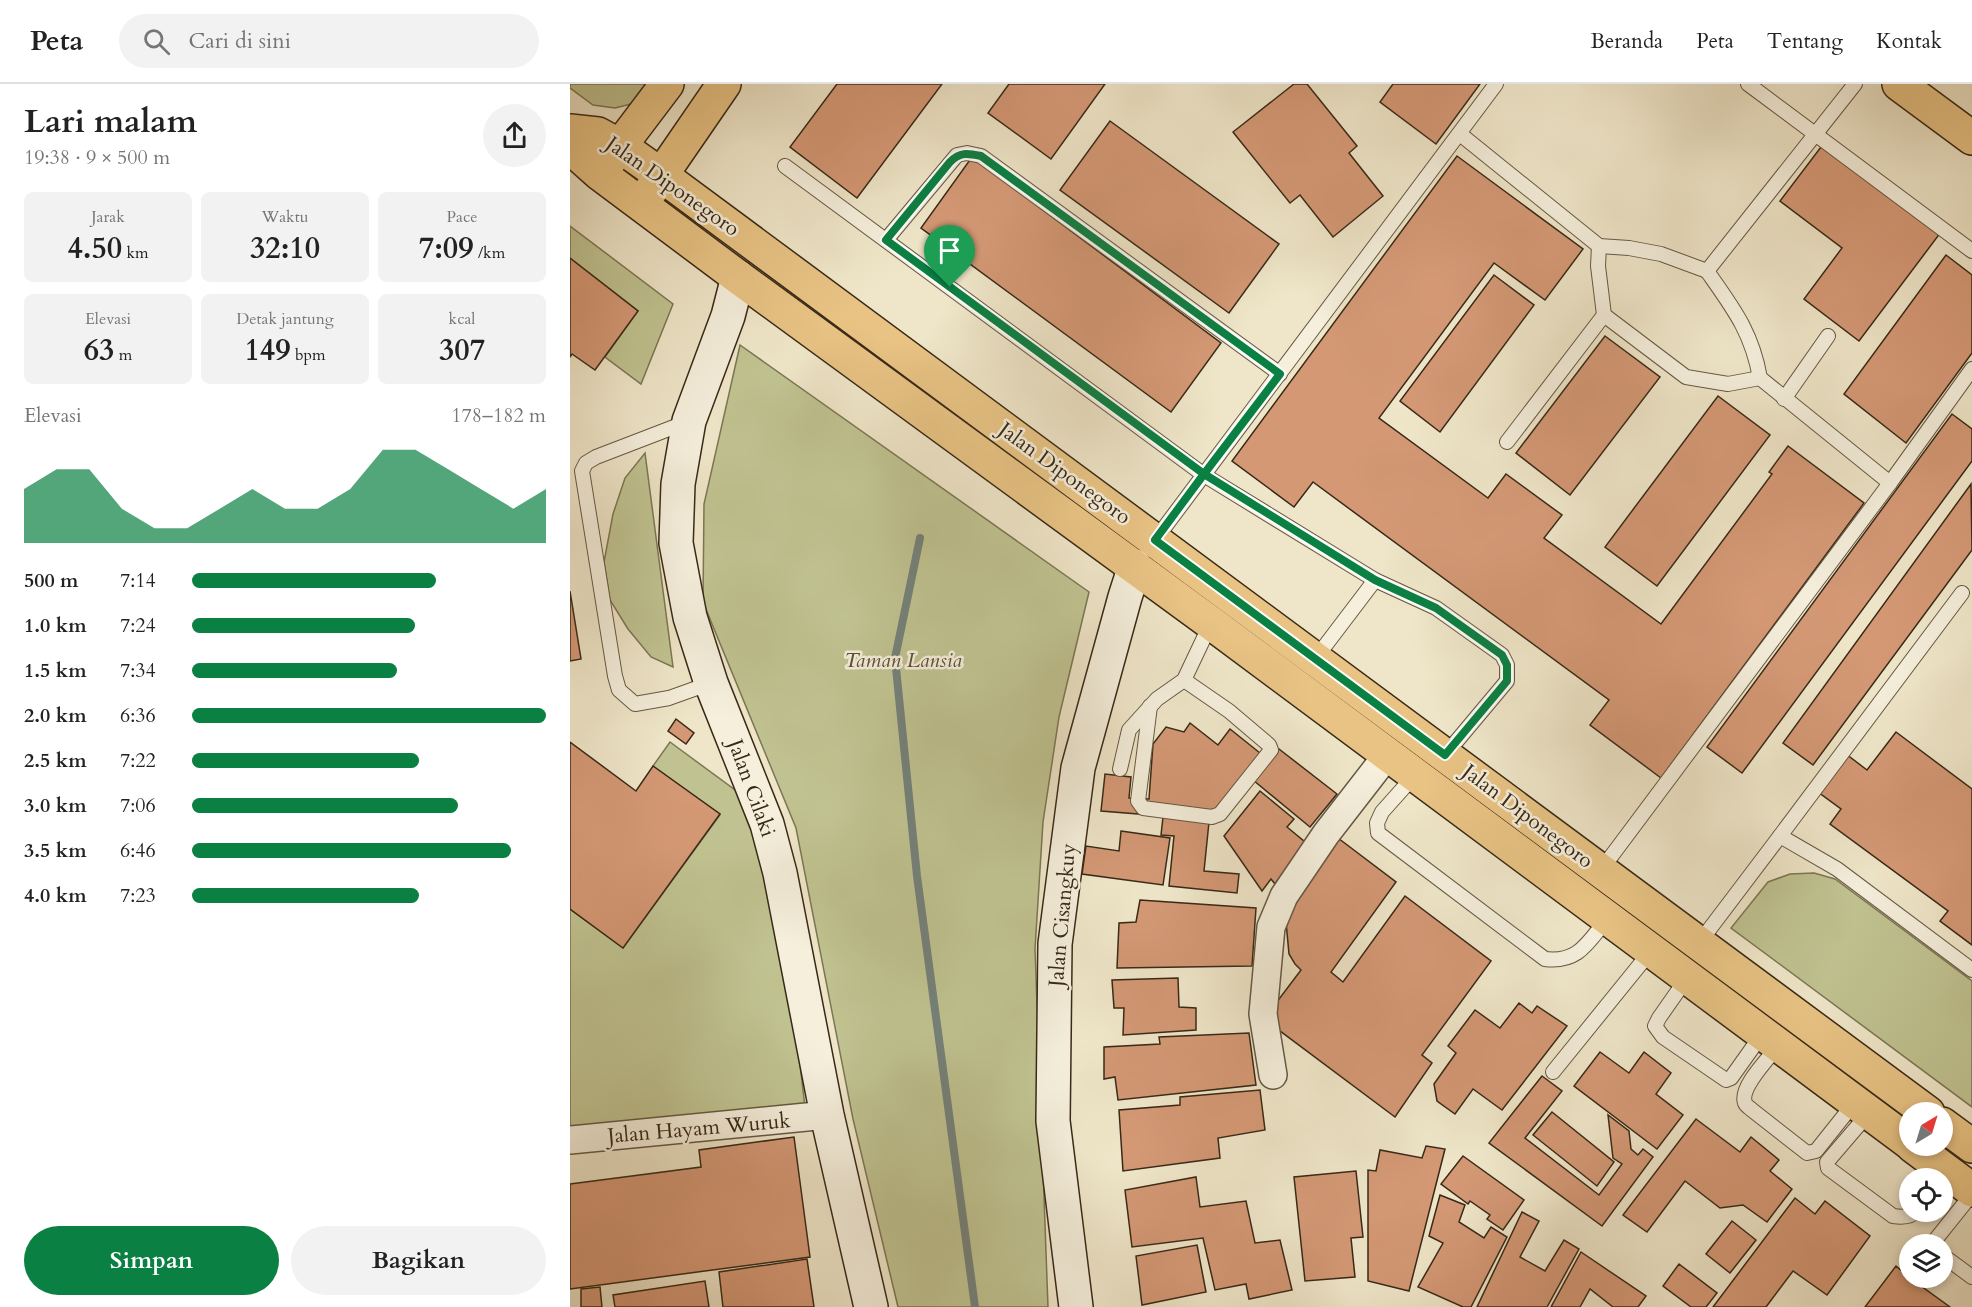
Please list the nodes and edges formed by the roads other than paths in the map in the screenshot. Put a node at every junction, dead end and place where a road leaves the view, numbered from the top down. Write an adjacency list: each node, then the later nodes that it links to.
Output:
1 (666, 84): 12 (main road)
2 (724, 84): 15 (main road)
3 (1496, 84): 9 (lane)
4 (1748, 84): 10 (lane)
5 (1855, 84): 10 (lane)
6 (1899, 84): 7 (main road)
7 (1966, 129)
8 (570, 131): 12 (main road, Jalan Diponegoro)
9 (1460, 134): 18 (lane); 25 (lane)
10 (1814, 134): 19 (lane); 20 (lane)
11 (570, 144): 14 (main road, Jalan Diponegoro)
12 (620, 146): 14 (main road); 15 (main road, Jalan Diponegoro)
13 (785, 166): 17 (lane)
14 (599, 173): 16 (main road, Jalan Diponegoro)
15 (661, 175): 16 (main road); 32 (main road, Jalan Diponegoro)
16 (641, 204): 21 (main road, Jalan Diponegoro)
17 (886, 240): 25 (lane); 30 (lane)
18 (1599, 246): 20 (lane); 22 (lane)
19 (1972, 251)
20 (1707, 270): 26 (lane)
21 (738, 277): 28 (street, Jalan Cilaki); 33 (main road, Jalan Diponegoro)
22 (1604, 315): 26 (lane); 29 (lane)
23 (1828, 336): 27 (lane)
24 (1972, 369): 31 (lane)
25 (1280, 374): 30 (lane)
26 (1760, 378): 27 (lane)
27 (1784, 399): 31 (lane)
28 (689, 421): 39 (street, Jalan Cilaki); 39 (lane)
29 (1507, 442)
30 (1204, 474): 32 (lane); 34 (lane)
31 (1890, 483): 46 (lane)
32 (1155, 540): 37 (main road, Jalan Diponegoro)
33 (1135, 566): 36 (main road, Jalan Diponegoro); 69 (street, Jalan Cisangkuy)
34 (1375, 580): 37 (lane); 42 (lane)
35 (1962, 593): 45 (lane)
36 (1211, 622): 38 (lane); 41 (main road, Jalan Diponegoro)
37 (1316, 659): 42 (main road, Jalan Diponegoro)
38 (1184, 680): 40 (lane); 40 (lane)
39 (711, 683): 57 (street, Jalan Cilaki)
40 (1150, 706): 43 (lane)
41 (1388, 754): 44 (main road, Jalan Diponegoro); 54 (street)
42 (1445, 755): 46 (main road, Jalan Diponegoro)
43 (1120, 769)
44 (1416, 775): 47 (main road, Jalan Diponegoro); 47 (lane)
45 (1780, 836): 48 (lane); 50 (lane)
46 (1601, 870): 48 (main road, Jalan Diponegoro)
47 (1608, 918): 49 (main road, Jalan Diponegoro)
48 (1699, 943): 55 (main road, Jalan Diponegoro)
49 (1651, 951): 51 (main road, Jalan Diponegoro); 53 (lane)
50 (1972, 970)
51 (1687, 978): 52 (main road, Jalan Diponegoro); 52 (lane)
52 (1771, 1039): 56 (main road, Jalan Diponegoro); 56 (lane)
53 (1553, 1072)
54 (1274, 1075)
55 (1913, 1102)
56 (1862, 1107): 59 (main road, Jalan Diponegoro); 64 (lane)
57 (827, 1115): 60 (street, Jalan Hayam Wuruk); 68 (street, Jalan Cilaki)
58 (1953, 1132): 61 (main road)
59 (1899, 1135)
60 (570, 1140)
61 (1972, 1146)
62 (1926, 1156): 63 (main road)
63 (1958, 1184): 65 (lane)
64 (1899, 1217)
65 (1938, 1234)
66 (1953, 1263): 67 (lane)
67 (1972, 1277)
68 (871, 1307)
69 (1076, 1307)

